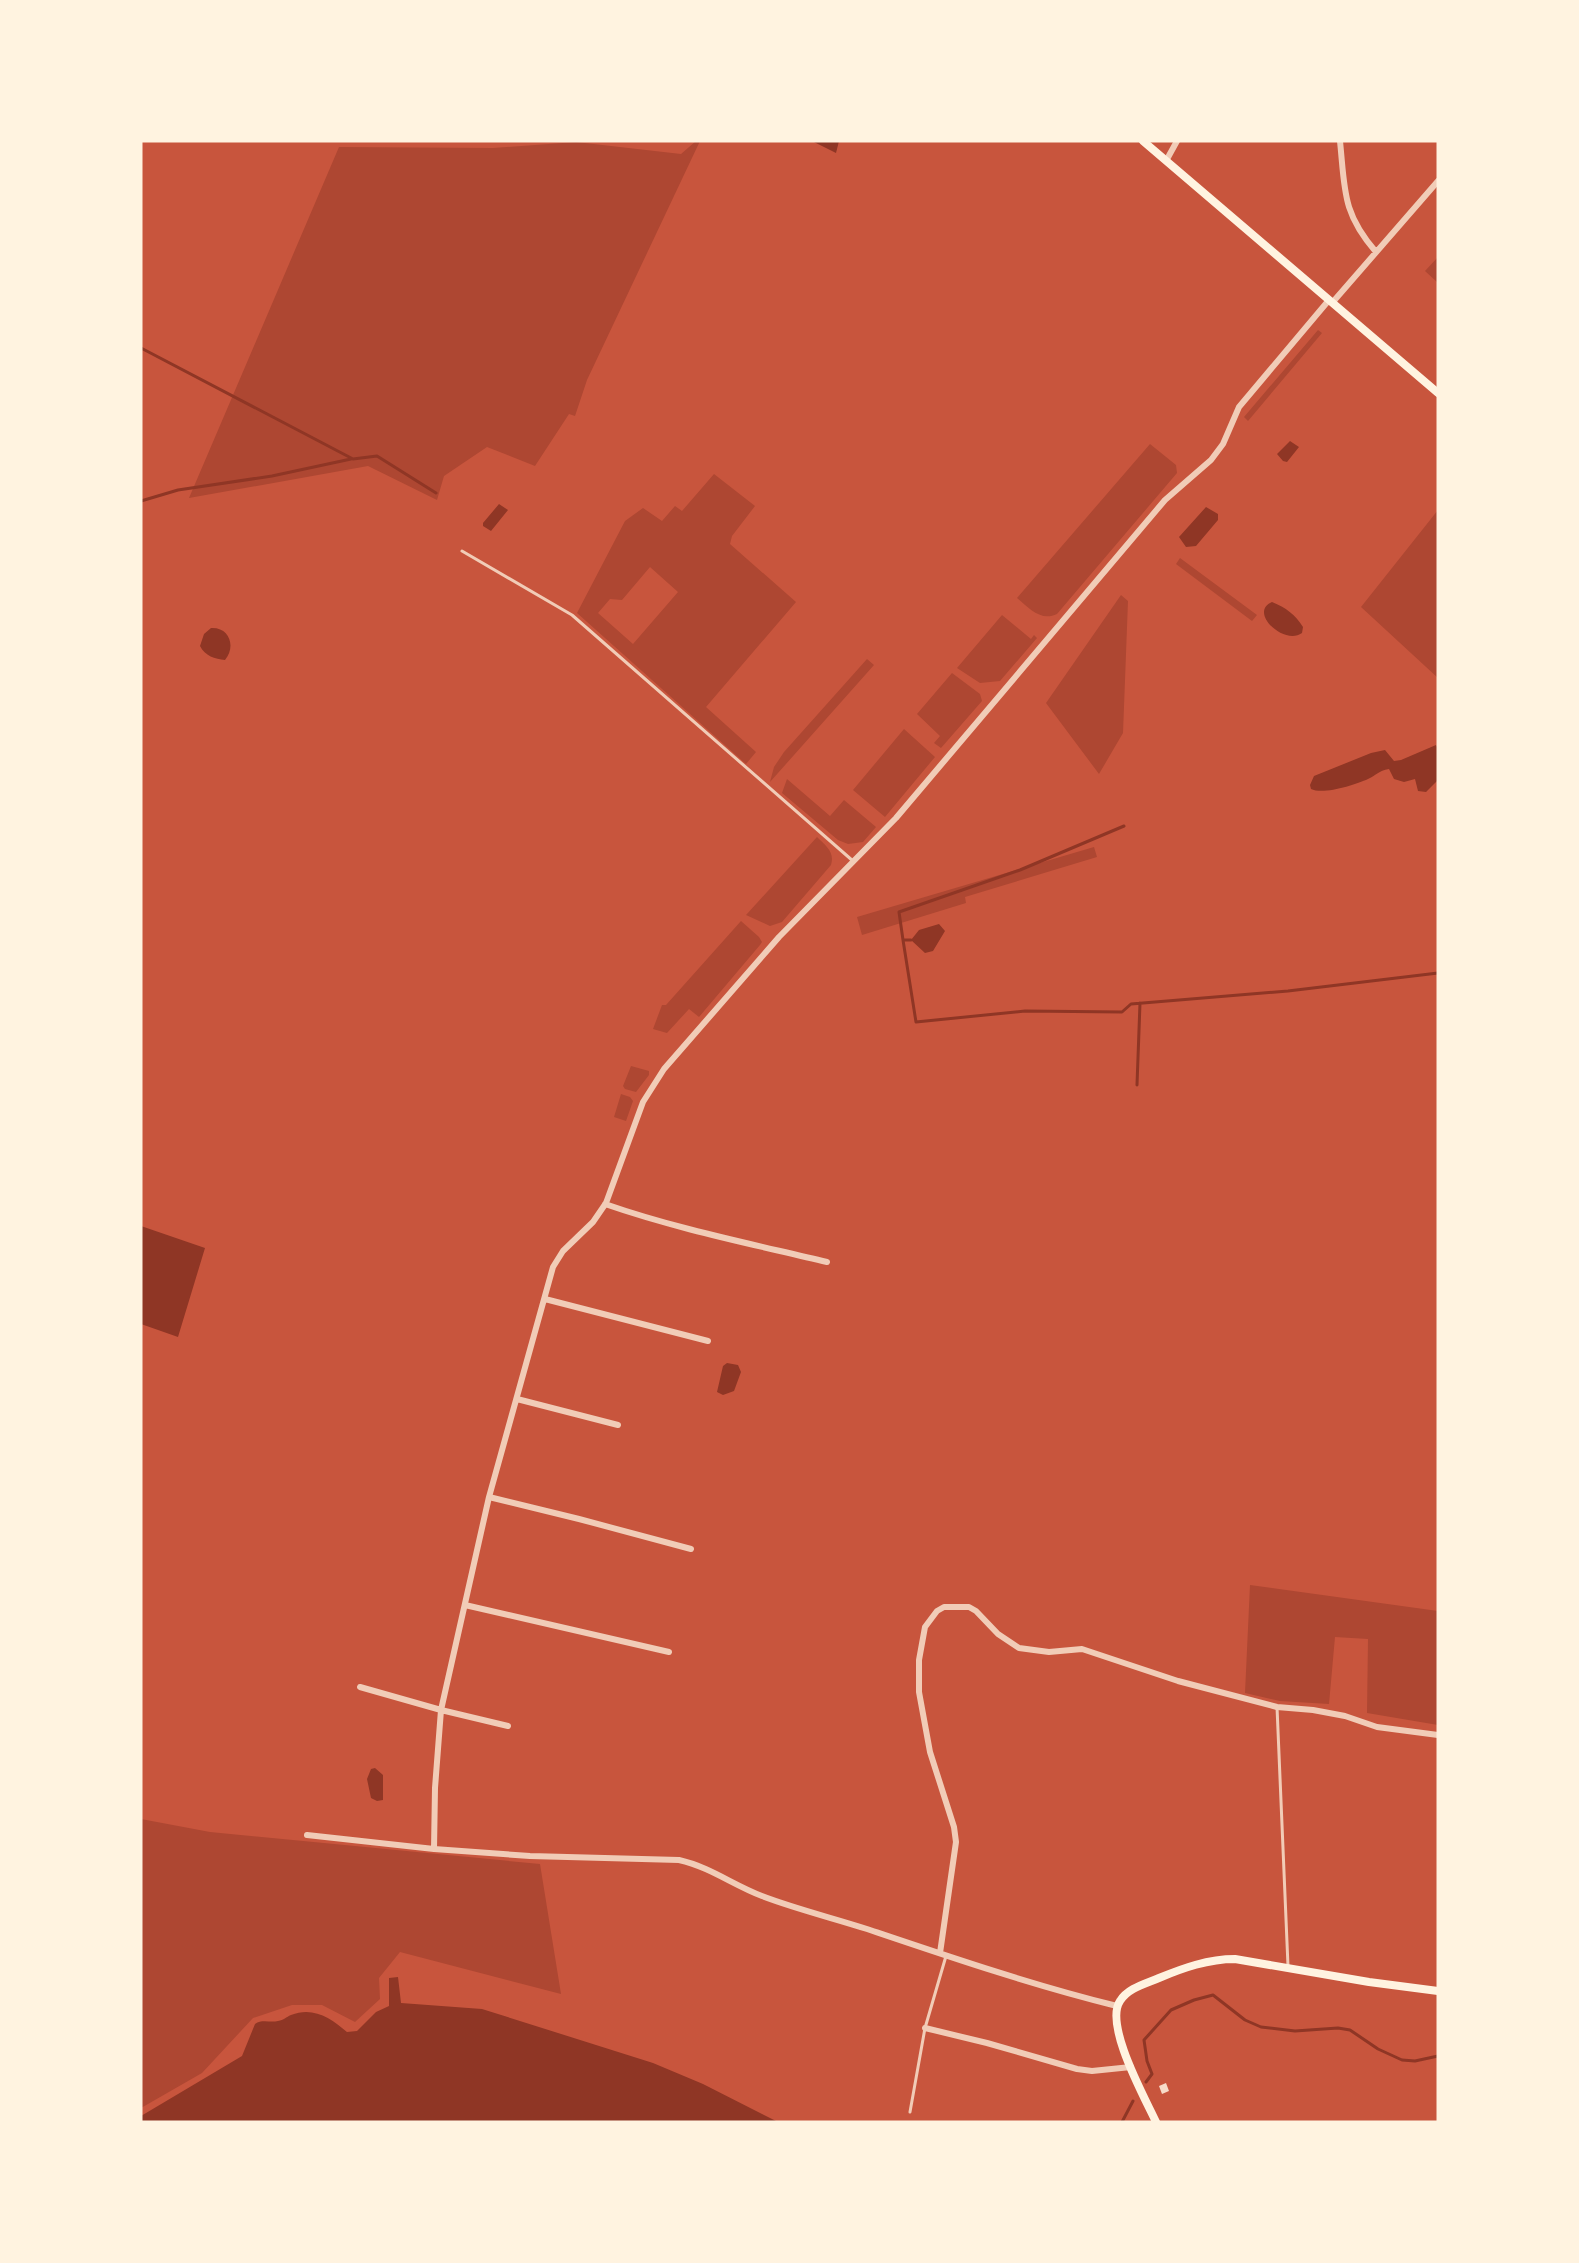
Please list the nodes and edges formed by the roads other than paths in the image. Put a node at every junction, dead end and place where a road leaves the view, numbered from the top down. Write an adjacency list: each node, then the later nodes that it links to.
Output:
1 (1143, 141): 4 (main road)
2 (1341, 141): 6 (street)
3 (1177, 142): 4 (street)
4 (1166, 161): 7 (main road)
5 (1438, 182): 6 (street)
6 (1376, 252): 7 (street)
7 (1331, 302): 8 (main road); 10 (street)
8 (1438, 393)
9 (462, 551): 10 (lane)
10 (853, 861): 11 (street)
11 (605, 1204): 12 (street); 13 (street)
12 (826, 1262)
13 (544, 1299): 14 (street); 15 (street)
14 (708, 1341)
15 (517, 1399): 16 (street); 17 (street)
16 (618, 1425)
17 (489, 1497): 18 (street); 19 (street)
18 (691, 1549)
19 (465, 1605): 20 (street); 23 (street)
20 (669, 1652)
21 (360, 1688): 23 (street)
22 (1277, 1707): 25 (street); 28 (street); 29 (lane)
23 (441, 1710): 24 (street); 27 (street)
24 (508, 1726)
25 (1438, 1735)
26 (307, 1835): 27 (street)
27 (434, 1849): 28 (street)
28 (943, 1954): 31 (street); 32 (lane)
29 (1288, 1968): 30 (main road); 31 (main road)
30 (1438, 1991)
31 (1117, 2006): 33 (main road)
32 (925, 2028): 33 (street); 34 (lane)
33 (1131, 2067): 35 (main road)
34 (910, 2112)
35 (1156, 2122)

